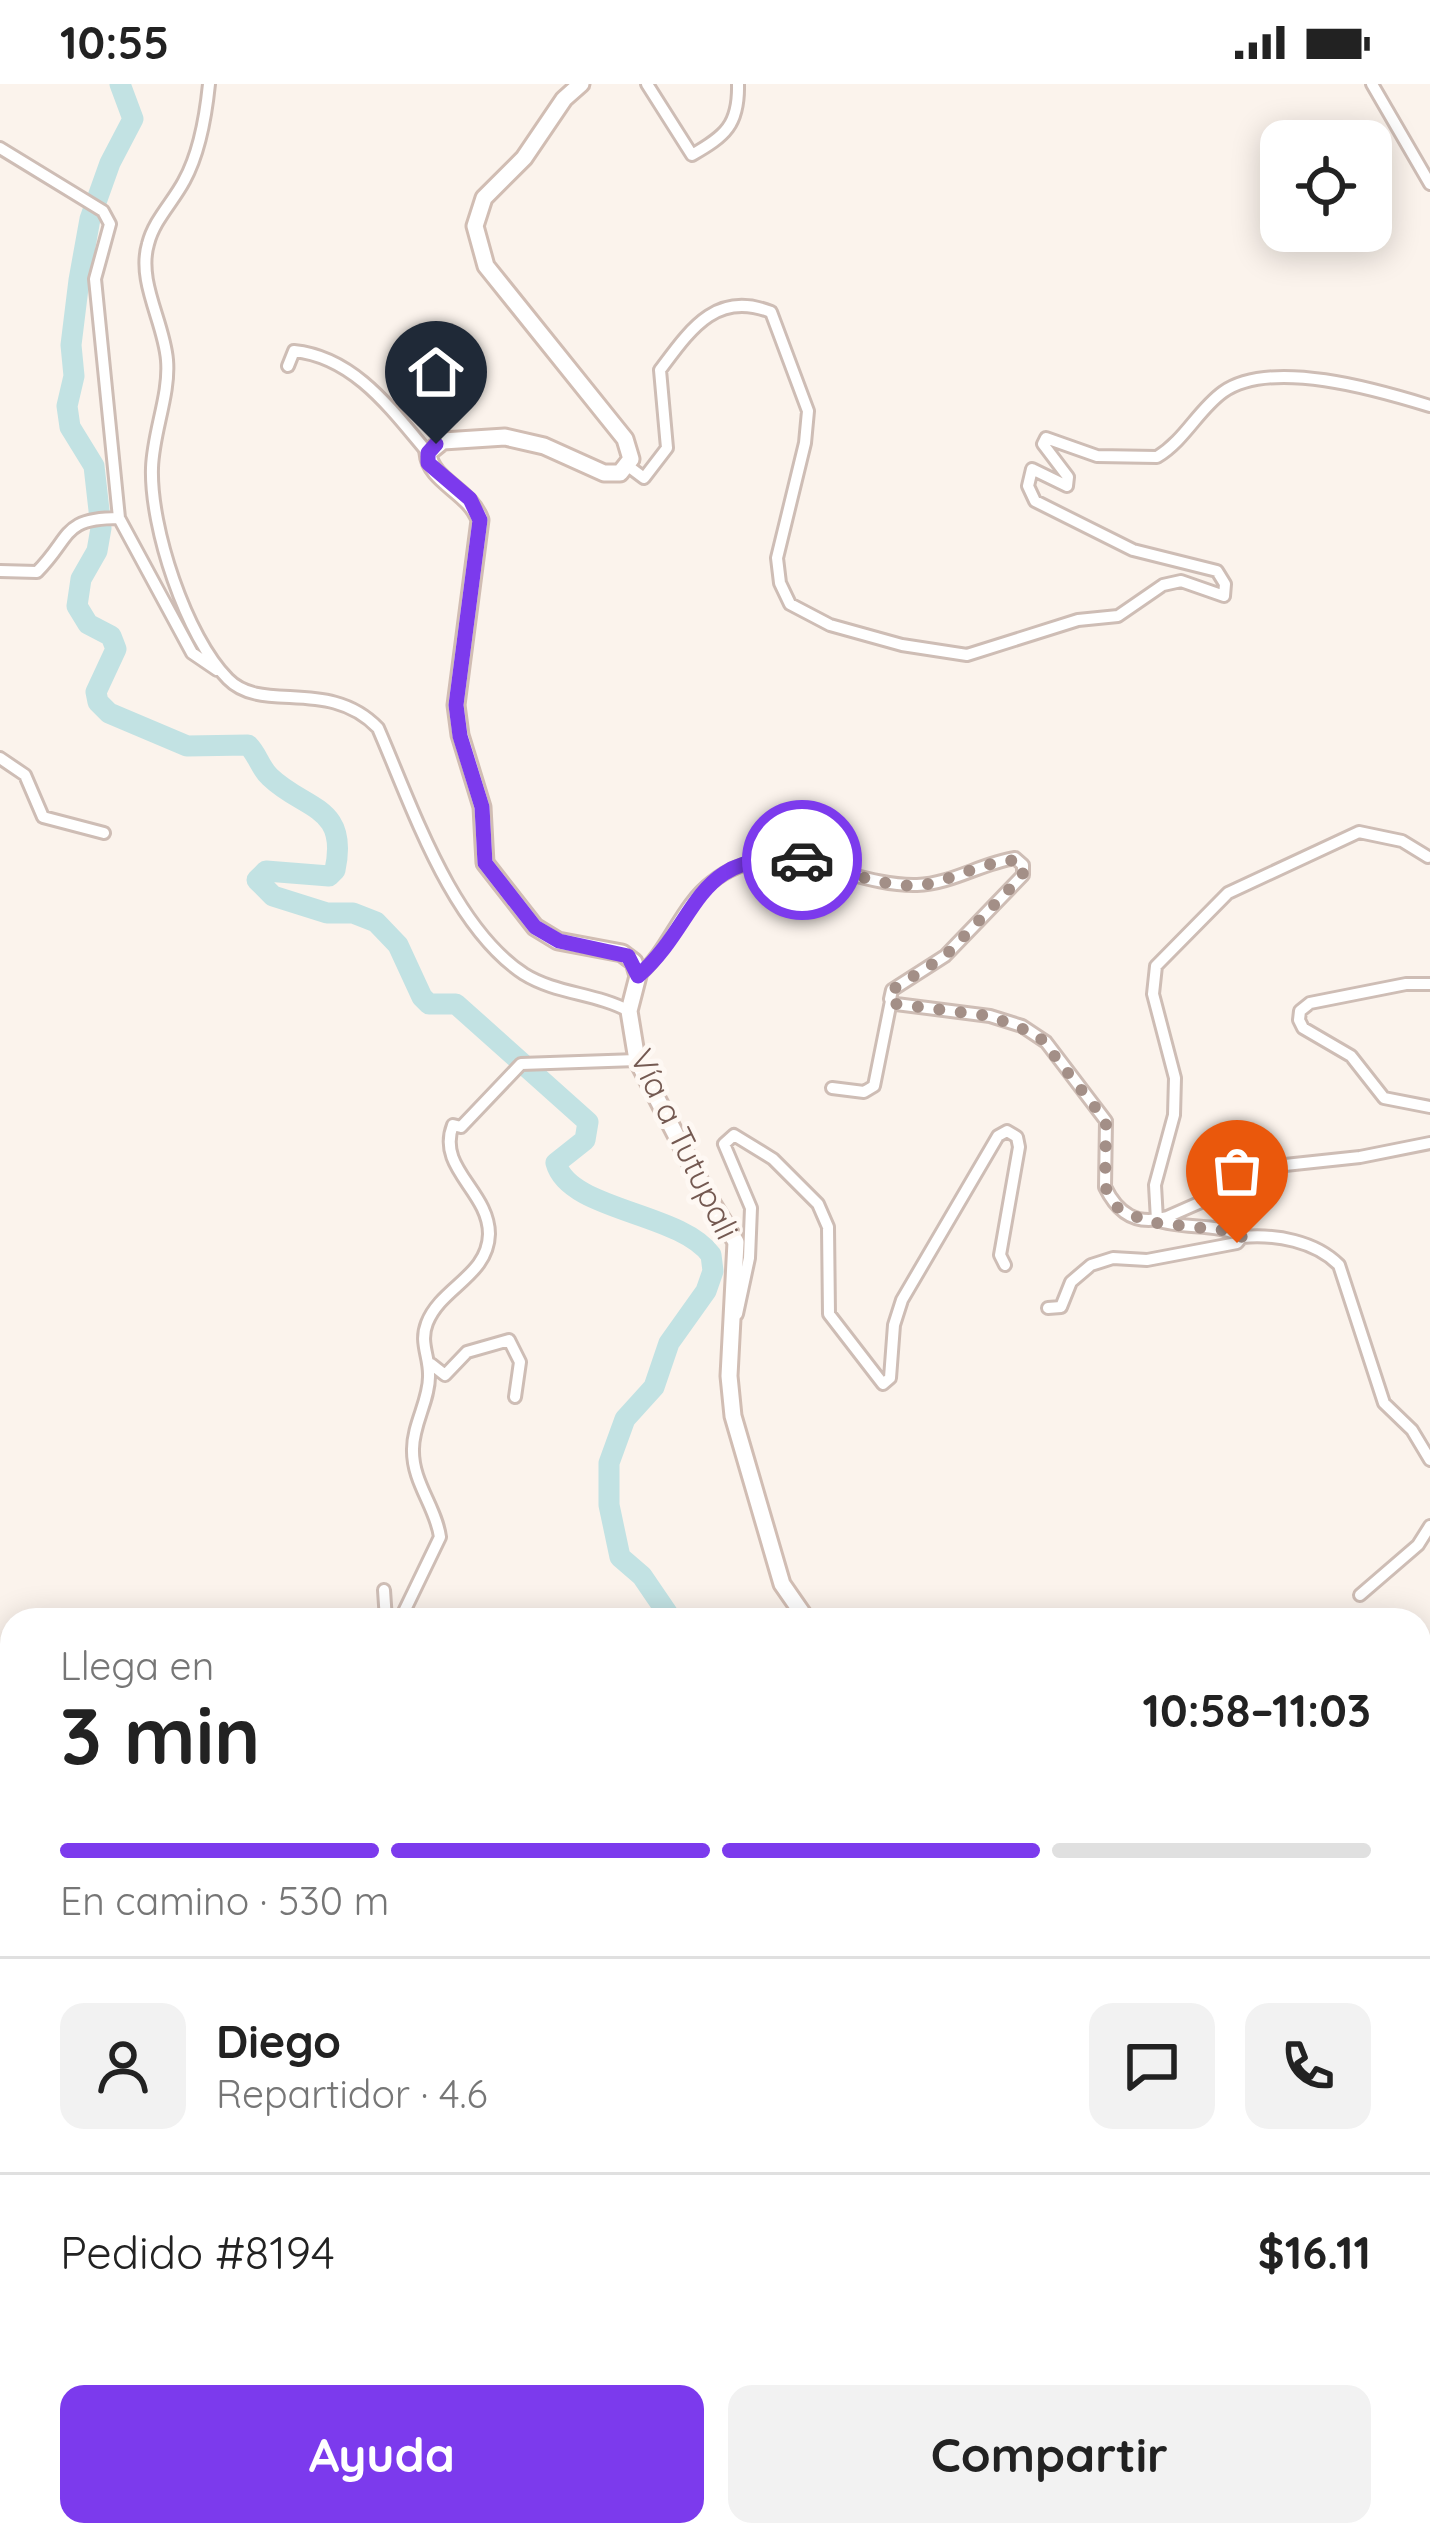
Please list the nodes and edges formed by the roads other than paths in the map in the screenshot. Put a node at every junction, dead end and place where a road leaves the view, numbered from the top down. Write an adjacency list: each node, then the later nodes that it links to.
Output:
1 (209, 84): 14 (street)
2 (581, 84): 11 (street)
3 (647, 84): 4 (street)
4 (738, 84)
5 (1372, 84): 7 (street)
6 (0, 148): 12 (street)
7 (1430, 184)
8 (288, 366): 10 (street)
9 (1430, 406): 11 (street)
10 (428, 453): 11 (street); 18 (street)
11 (628, 466)
12 (114, 518): 13 (street); 14 (street)
13 (0, 571)
14 (220, 671): 21 (street)
15 (0, 758): 16 (street)
16 (104, 833)
17 (1428, 857): 26 (street)
18 (638, 976): 20 (street); 21 (street, Vía a Tutupali)
19 (1430, 984): 24 (street)
20 (891, 1001): 23 (street); 26 (street)
21 (629, 1011): 22 (street, Vía a Tutupali)
22 (638, 1060): 30 (street, Vía a Tutupali); 31 (street)
23 (832, 1088)
24 (1430, 1107)
25 (1430, 1143): 26 (street)
26 (1157, 1220): 27 (street)
27 (1242, 1237): 29 (street); 33 (street)
28 (1004, 1265): 30 (street)
29 (1048, 1308)
30 (731, 1328): 41 (street, Vía a Tutupali)
31 (425, 1357): 32 (street); 40 (street)
32 (515, 1397)
33 (1412, 1430): 34 (street); 35 (street)
34 (1430, 1435)
35 (1430, 1460)
36 (1430, 1526): 38 (street)
37 (384, 1590): 39 (street)
38 (1360, 1594)
39 (385, 1608)
40 (406, 1608)
41 (799, 1608)

